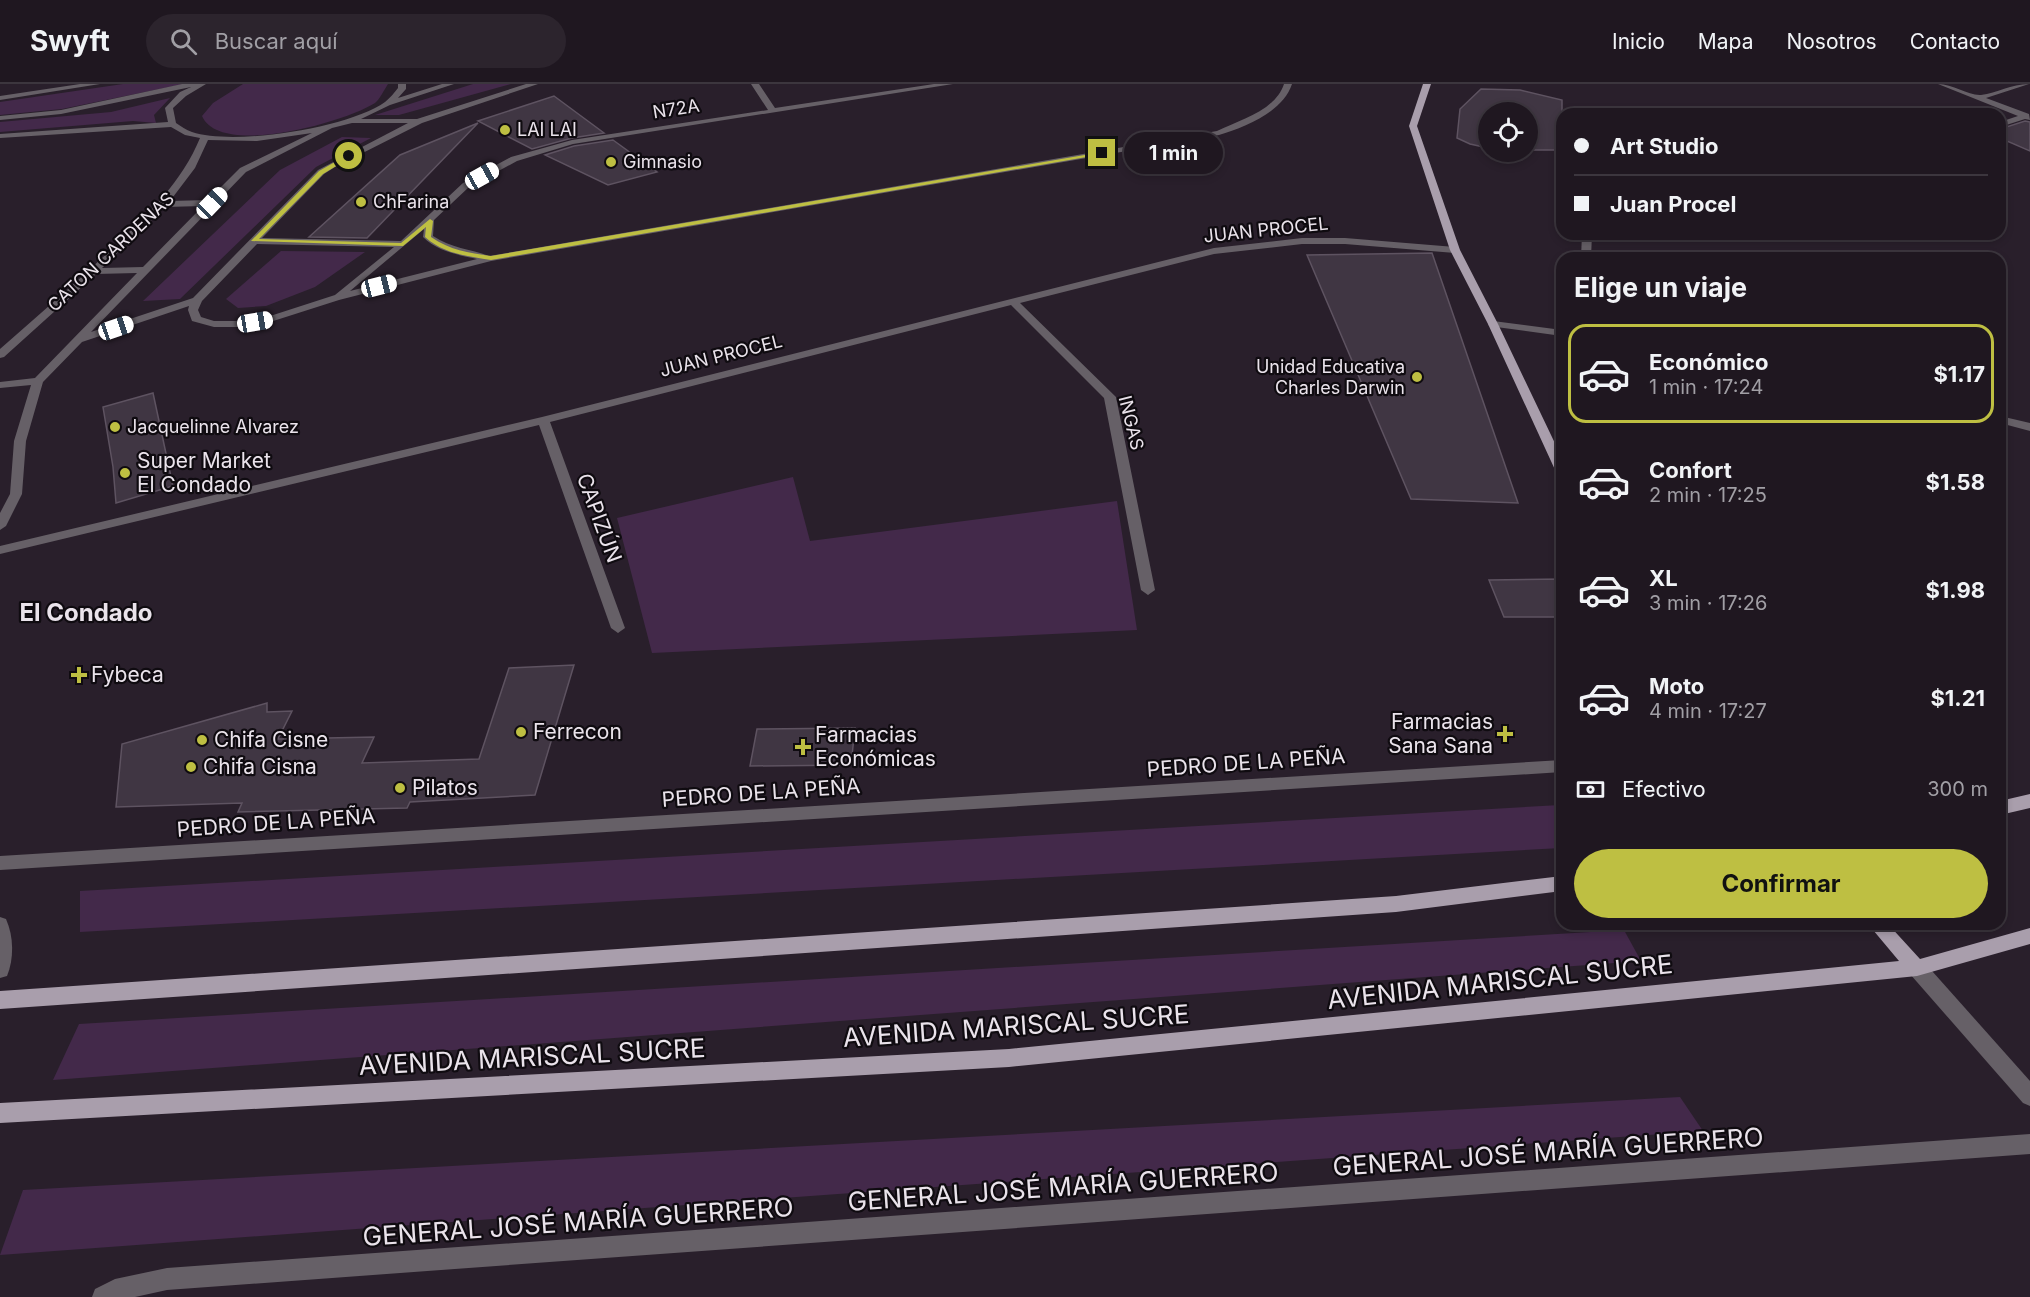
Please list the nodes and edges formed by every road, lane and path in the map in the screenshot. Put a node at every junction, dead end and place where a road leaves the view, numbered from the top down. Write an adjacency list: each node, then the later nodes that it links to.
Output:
1 (96, 84): 13 (street)
2 (193, 84): 20 (street)
3 (202, 84): 24 (street)
4 (402, 84): 15 (street)
5 (450, 84): 15 (street)
6 (534, 84): 22 (street)
7 (755, 84): 18 (street)
8 (949, 84): 18 (street, N72A)
9 (1288, 84): 34 (street)
10 (1427, 84): 33 (main road)
11 (1942, 84): 14 (street)
12 (2025, 84): 14 (street)
13 (0, 98)
14 (1981, 98): 17 (street)
15 (387, 104): 21 (street)
16 (2006, 108): 19 (street)
17 (2006, 108)
18 (772, 110): 30 (street, N72A)
19 (2028, 117): 23 (street)
20 (0, 118)
21 (349, 121): 22 (street); 25 (street)
22 (419, 121): 31 (street)
23 (2006, 123)
24 (172, 124): 26 (street); 27 (street)
25 (328, 128): 27 (street); 28 (street, CATON CARDENAS)
26 (0, 136)
27 (205, 137): 29 (street, CATON CARDENAS)
28 (212, 203): 29 (street); 35 (street, CATON CARDENAS)
29 (162, 204): 36 (street, CATON CARDENAS)
30 (430, 221): 32 (street, N72A); 34 (street)
31 (254, 241): 32 (street); 38 (street)
32 (403, 244): 37 (street, N72A)
33 (1455, 250): 39 (street, JUAN PROCEL); 40 (main road)
34 (491, 258): 37 (street)
35 (147, 270): 36 (street); 42 (street, CATON CARDENAS)
36 (94, 271): 43 (street, CATON CARDENAS)
37 (335, 298): 38 (street)
38 (197, 300): 42 (street)
39 (1012, 301): 46 (street, JUAN PROCEL); 52 (street, INGAS)
40 (1493, 324): 41 (street); 49 (main road)
41 (1556, 332)
42 (80, 340): 44 (street, CATON CARDENAS)
43 (0, 355)
44 (38, 381): 45 (street); 50 (street, CATON CARDENAS)
45 (0, 385)
46 (543, 420): 51 (street, JUAN PROCEL); 53 (street, CAPIZÚN)
47 (2006, 422): 48 (street)
48 (2030, 428)
49 (1556, 459)
50 (0, 526)
51 (0, 550)
52 (1148, 590)
53 (618, 628)
54 (1556, 766): 57 (street, PEDRO DE LA PEÑA)
55 (2030, 801): 56 (main road)
56 (2006, 807)
57 (0, 863)
58 (1556, 884): 64 (main road)
59 (0, 925): 63 (street)
60 (1882, 930): 62 (main road)
61 (2030, 936): 62 (main road, AVENIDA MARISCAL SUCRE)
62 (1917, 968): 65 (street); 66 (main road, AVENIDA MARISCAL SUCRE)
63 (0, 970)
64 (0, 1000)
65 (2030, 1096)
66 (0, 1113)
67 (2030, 1144): 68 (street, GENERAL JOSÉ MARÍA GUERRERO)
68 (103, 1297)

